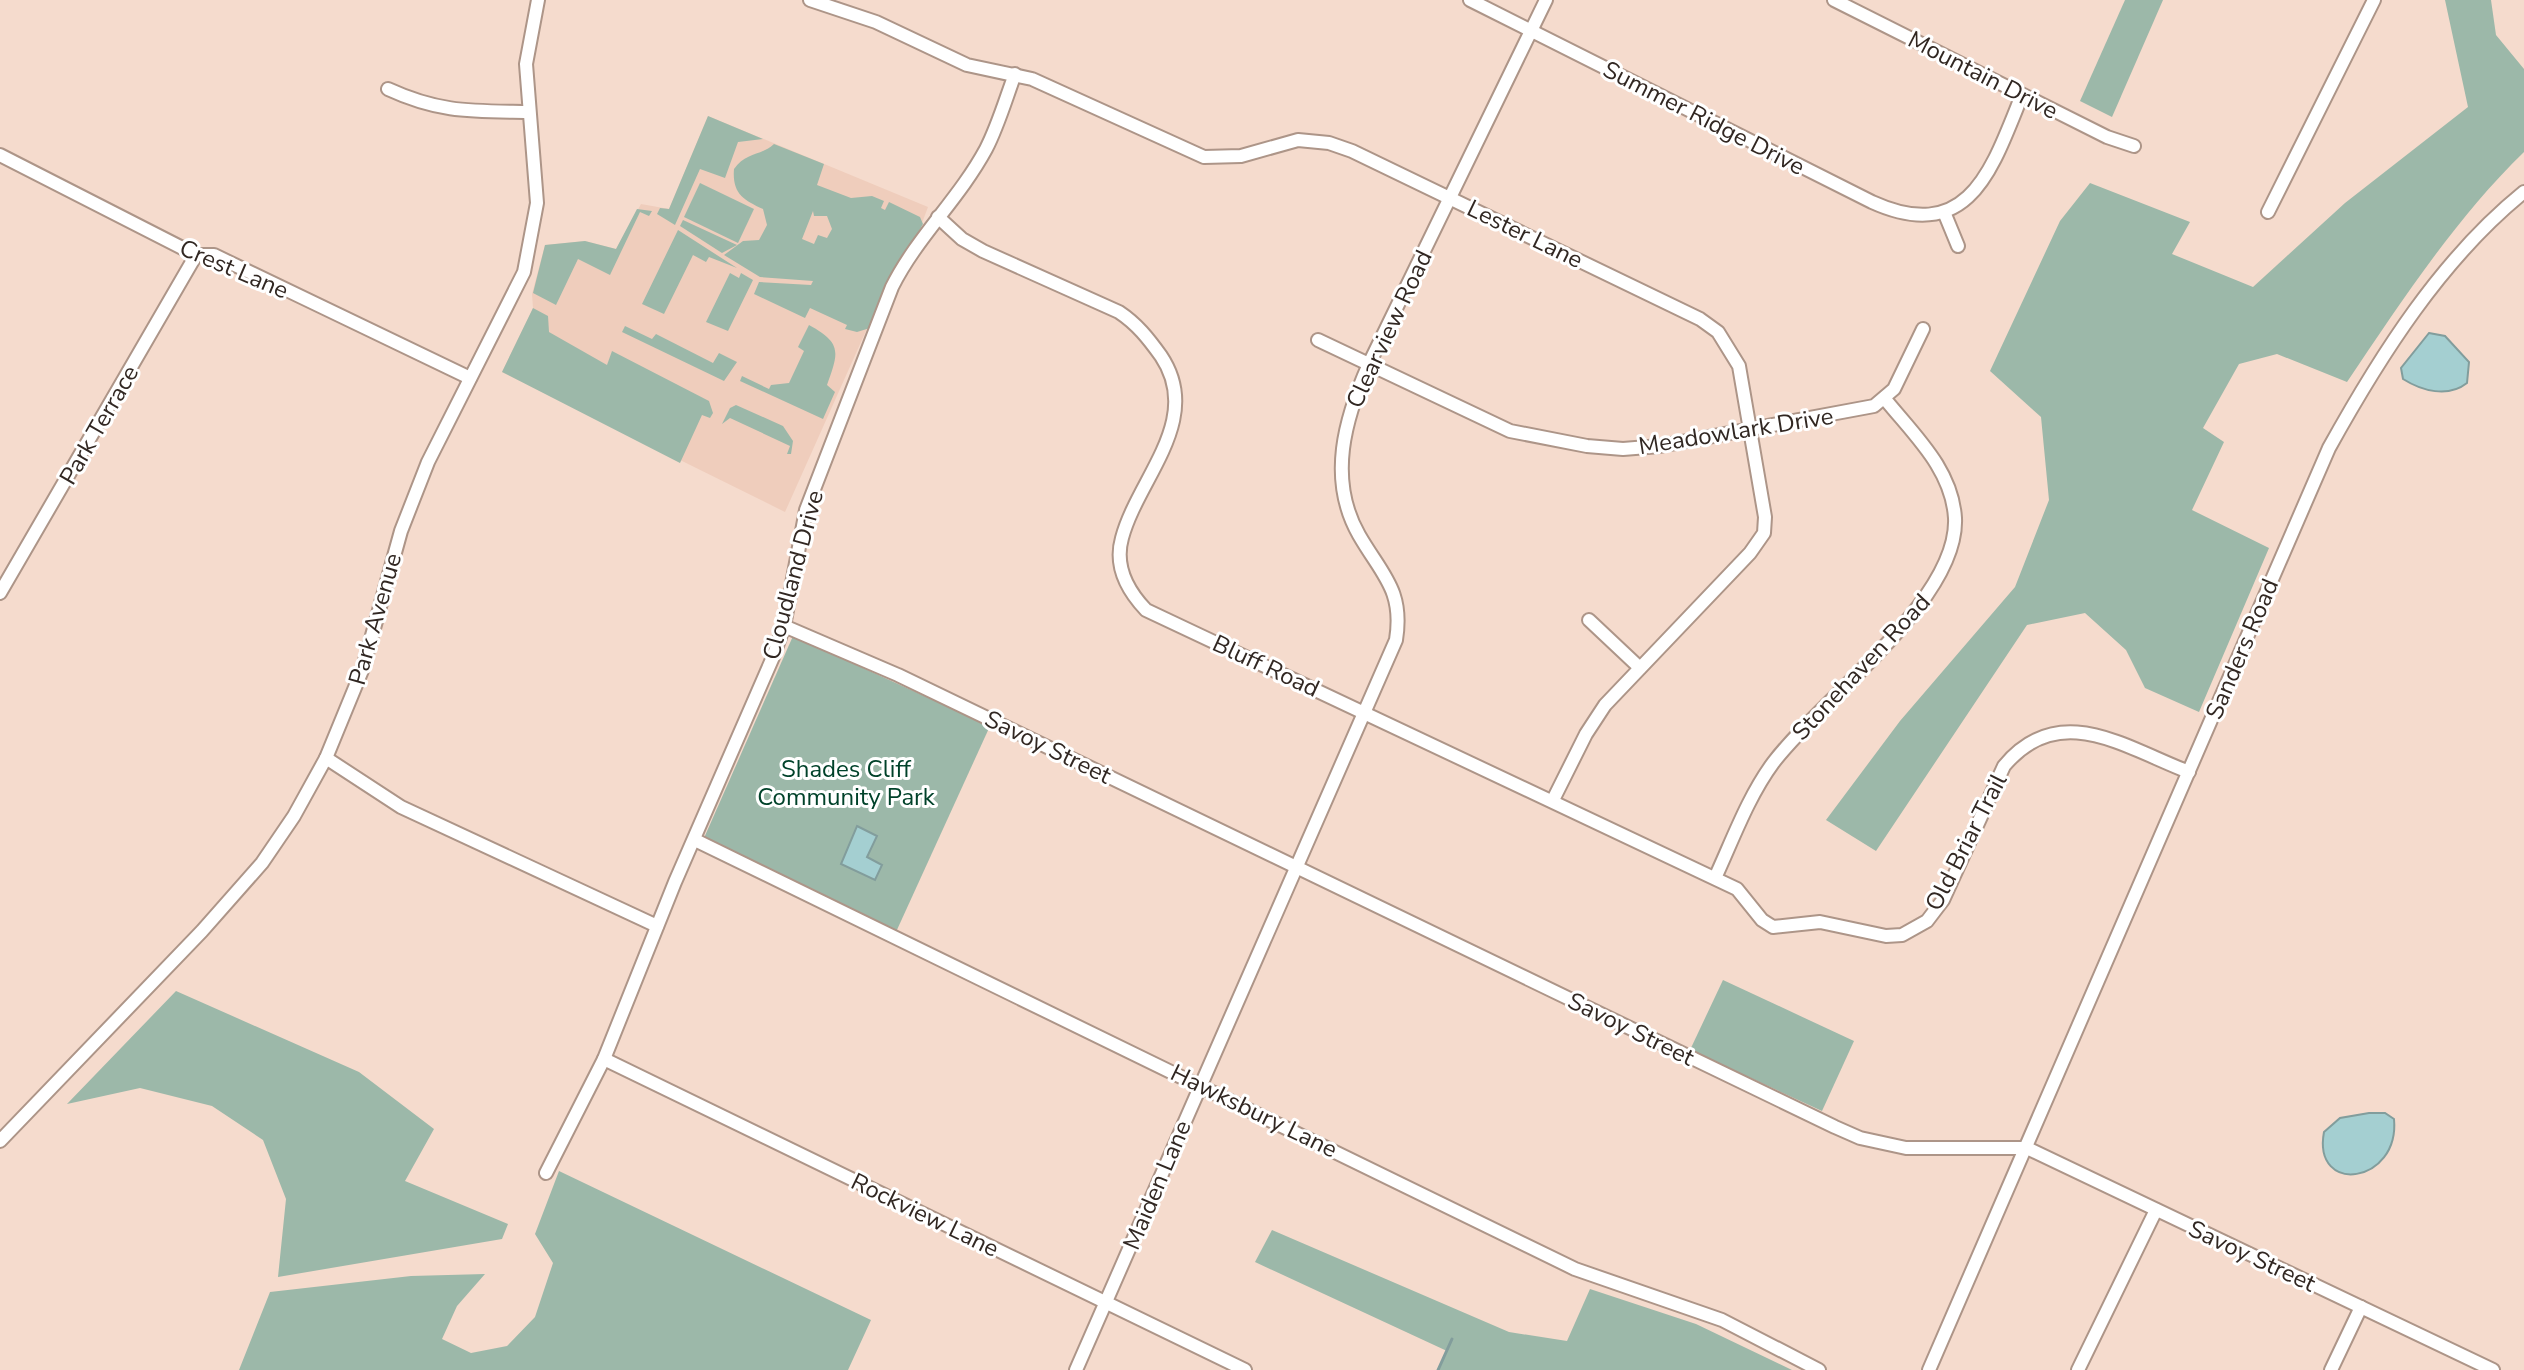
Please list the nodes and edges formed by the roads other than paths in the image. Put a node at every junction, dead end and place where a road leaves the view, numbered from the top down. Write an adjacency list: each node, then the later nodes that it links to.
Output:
1 (538, 0): 13 (street, Park Avenue)
2 (810, 0): 10 (street, Lester Lane)
3 (1470, 0): 9 (street, Summer Ridge Drive)
4 (1546, 0): 9 (street, Clearview Road)
5 (1834, 0): 8 (street, Mountain Drive)
6 (1870, 0): 8 (street)
7 (2374, 0): 19 (street)
8 (1863, 14): 12 (street, Mountain Drive)
9 (1531, 30): 17 (street, Clearview Road); 18 (street, Summer Ridge Drive)
10 (1015, 74): 17 (street, Lester Lane); 20 (street, Cloudland Drive)
11 (388, 89): 13 (street)
12 (2022, 95): 14 (street, Mountain Drive); 18 (street)
13 (528, 112): 26 (street, Park Avenue)
14 (2134, 146)
15 (0, 155): 22 (street, Crest Lane)
16 (2524, 192): 35 (street, Sanders Road)
17 (1450, 198): 25 (street, Clearview Road); 28 (street, Lester Lane)
18 (1944, 212): 21 (street)
19 (2268, 212)
20 (938, 217): 31 (street, Cloudland Drive); 33 (street, Bluff Road)
21 (1958, 246)
22 (196, 255): 26 (street, Crest Lane); 29 (street, Park Terrace)
23 (1923, 329): 27 (street)
24 (1318, 340): 25 (street, Meadowlark Drive)
25 (1369, 364): 28 (street, Meadowlark Drive); 33 (street, Clearview Road)
26 (470, 378): 34 (street, Park Avenue)
27 (1885, 399): 28 (street, Meadowlark Drive); 39 (street, Stonehaven Road)
28 (1751, 430): 32 (street, Lester Lane)
29 (0, 593)
30 (1589, 620): 32 (street)
31 (784, 626): 37 (street, Cloudland Drive); 38 (street, Savoy Street)
32 (1640, 668): 36 (street, Lester Lane)
33 (1363, 710): 36 (street, Bluff Road); 38 (street, Clearview Road)
34 (326, 758): 40 (street); 44 (street, Park Avenue)
35 (2189, 772): 41 (street, Old Briar Trail); 45 (street, Sanders Road)
36 (1553, 800): 39 (street, Bluff Road)
37 (695, 840): 40 (street, Cloudland Drive); 43 (street, Hawksbury Lane)
38 (1296, 868): 43 (street, Maiden Lane); 45 (street, Savoy Street)
39 (1715, 878): 41 (street, Bluff Road)
40 (657, 926): 42 (street, Cloudland Drive)
41 (1872, 935)
42 (604, 1059): 46 (street, Cloudland Drive); 48 (street, Rockview Lane)
43 (1200, 1084): 48 (street, Maiden Lane); 52 (street, Hawksbury Lane)
44 (0, 1141)
45 (2027, 1148): 47 (street, Savoy Street); 53 (street, Sanders Road)
46 (546, 1173)
47 (2156, 1210): 49 (street, Savoy Street); 54 (street)
48 (1105, 1303): 50 (street, Maiden Lane); 51 (street, Rockview Lane)
49 (2361, 1307): 55 (street); 56 (street, Savoy Street)
50 (1076, 1370)
51 (1245, 1370)
52 (1819, 1370)
53 (1929, 1370)
54 (2078, 1370)
55 (2331, 1370)
56 (2493, 1370)

